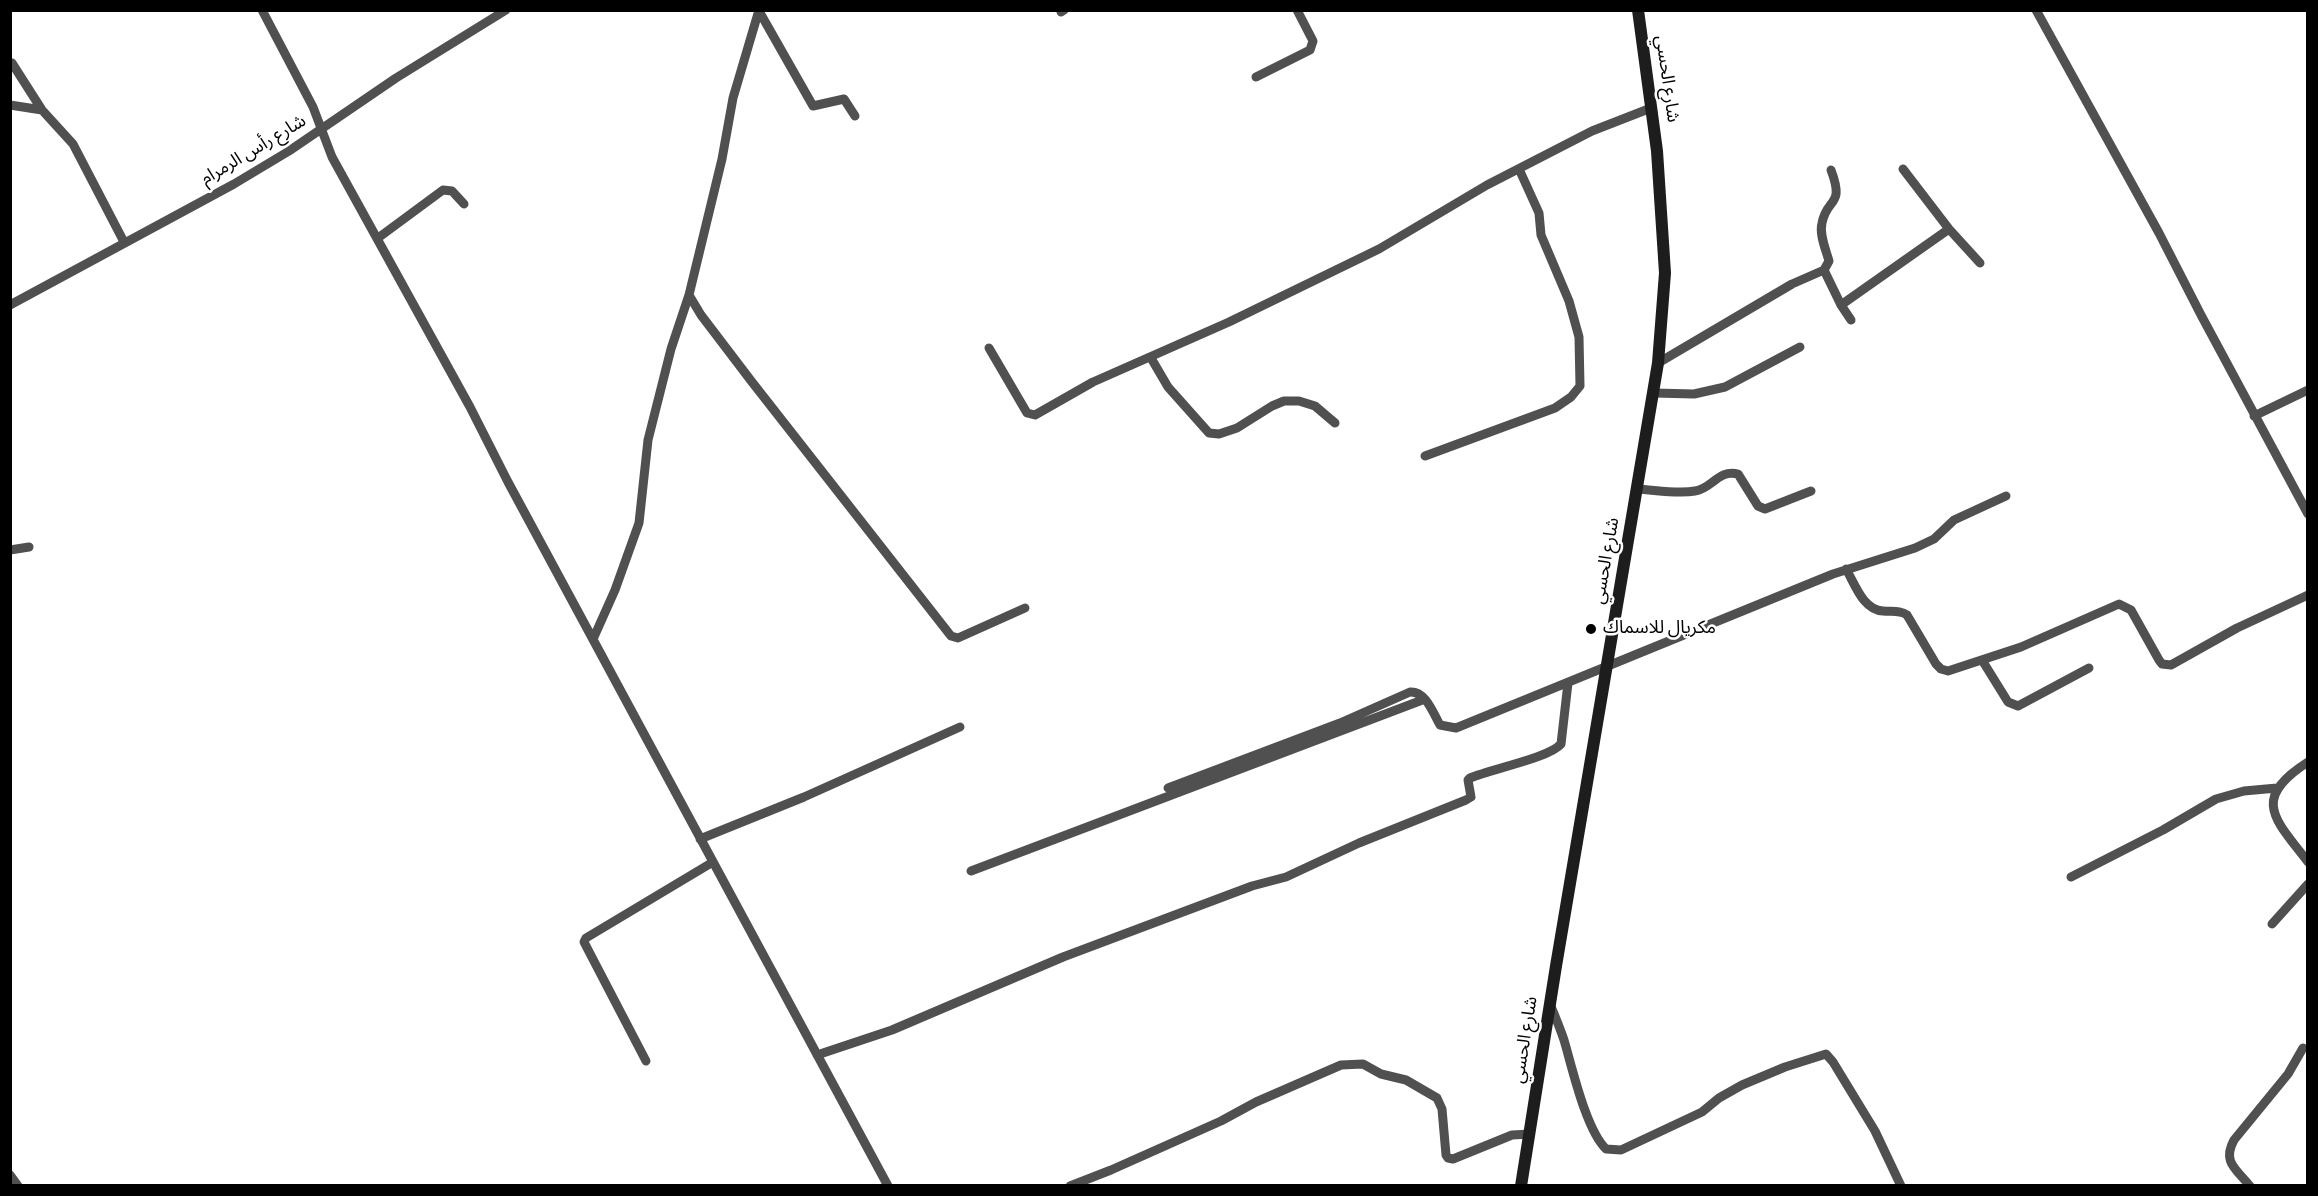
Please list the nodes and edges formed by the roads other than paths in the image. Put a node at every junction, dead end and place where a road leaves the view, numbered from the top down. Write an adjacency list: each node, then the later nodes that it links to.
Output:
1 (262, 10): 13 (street)
2 (506, 10): 13 (street, شارع رأس الرمرام)
3 (1297, 10): 8 (street)
4 (1638, 10): 10 (street, شارع الحسي)
5 (759, 11): 12 (street); 23 (street)
6 (2037, 11): 33 (street)
7 (12, 63): 11 (street)
8 (1256, 77)
9 (10, 105): 11 (street)
10 (1651, 108): 14 (street); 30 (street, شارع الحسي)
11 (42, 110): 20 (street)
12 (855, 116)
13 (321, 129): 19 (street); 20 (street, شارع رأس الرمرام)
14 (1519, 169): 29 (street); 35 (street)
15 (1903, 169): 18 (street)
16 (1831, 170): 22 (street)
17 (464, 204): 19 (street)
18 (1949, 229): 21 (street); 25 (street)
19 (378, 238): 45 (street)
20 (124, 242): 24 (street, شارع رأس الرمرام)
21 (1980, 263)
22 (1824, 270): 25 (street); 30 (street)
23 (689, 295): 44 (street); 45 (street)
24 (10, 305)
25 (1841, 305): 26 (street)
26 (1851, 320)
27 (1800, 347): 32 (street)
28 (989, 348): 29 (street)
29 (1151, 358): 34 (street)
30 (1658, 363): 32 (street, شارع الحسي)
31 (2307, 390): 33 (street)
32 (1654, 393): 36 (street, شارع الحسي)
33 (2254, 416): 39 (street)
34 (1335, 423)
35 (1425, 456)
36 (1638, 489): 37 (street); 47 (street, شارع الحسي)
37 (1811, 491)
38 (2007, 496): 42 (street)
39 (2307, 514)
40 (29, 547): 41 (street)
41 (10, 550)
42 (1846, 569): 46 (street); 47 (street)
43 (2307, 595): 46 (street)
44 (1025, 608)
45 (594, 638): 55 (street)
46 (1982, 660): 48 (street)
47 (1606, 665): 49 (street); 62 (street, شارع الحسي)
48 (2089, 668)
49 (1568, 683): 50 (street); 64 (street)
50 (1425, 699): 53 (street); 58 (street)
51 (960, 727): 55 (street)
52 (2307, 762): 54 (street)
53 (1168, 788)
54 (2277, 788): 57 (street); 59 (street)
55 (700, 839): 56 (street)
56 (713, 862): 64 (street); 65 (street)
57 (2307, 862)
58 (971, 871)
59 (2071, 877)
60 (2307, 884): 61 (street)
61 (2272, 924)
62 (1550, 1004): 66 (street, شارع الحسي); 72 (street)
63 (2303, 1048): 73 (street)
64 (817, 1054): 69 (street)
65 (646, 1061)
66 (1530, 1134): 70 (street); 71 (street, شارع الحسي)
67 (10, 1175): 68 (street)
68 (18, 1185)
69 (888, 1185)
70 (1070, 1185)
71 (1521, 1185)
72 (1901, 1185)
73 (2250, 1185)

